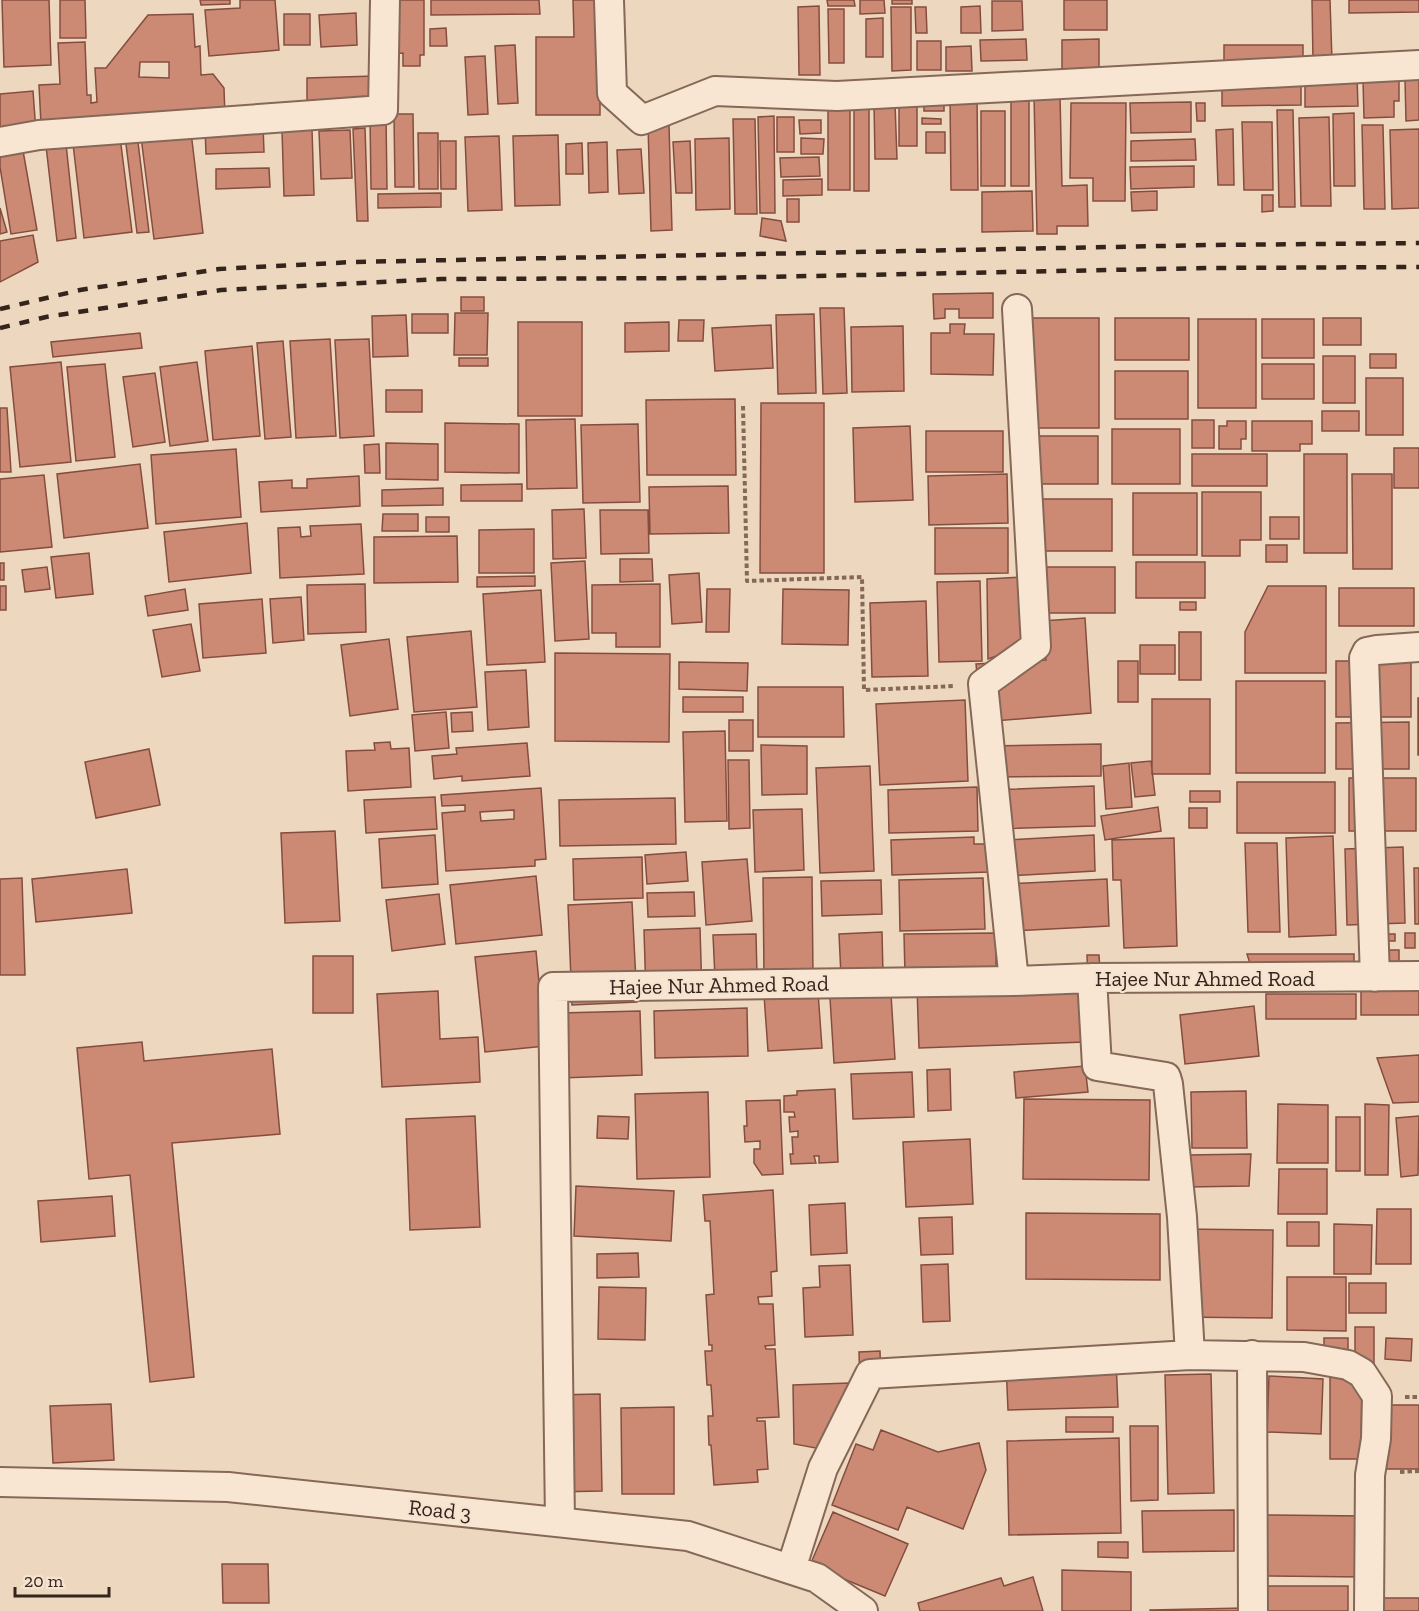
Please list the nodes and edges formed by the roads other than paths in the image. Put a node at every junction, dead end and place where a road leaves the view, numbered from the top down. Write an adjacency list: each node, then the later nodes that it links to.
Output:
1 (385, 0): 4 (street)
2 (609, 0): 3 (street)
3 (1419, 65)
4 (0, 142)
5 (1017, 309): 10 (street)
6 (1419, 647): 8 (street)
7 (1419, 976): 8 (street, Hajee Nur Ahmed Road)
8 (1375, 977): 9 (street, Hajee Nur Ahmed Road)
9 (1092, 978): 10 (street, Hajee Nur Ahmed Road); 11 (street)
10 (1014, 981): 14 (street, Hajee Nur Ahmed Road)
11 (1190, 1354): 12 (street); 15 (street)
12 (1252, 1355): 17 (street); 18 (street)
13 (0, 1482): 14 (street, Road 3)
14 (560, 1522): 15 (street, Road 3)
15 (791, 1569): 16 (street, Road 3)
16 (863, 1611)
17 (1253, 1611)
18 (1369, 1611)

